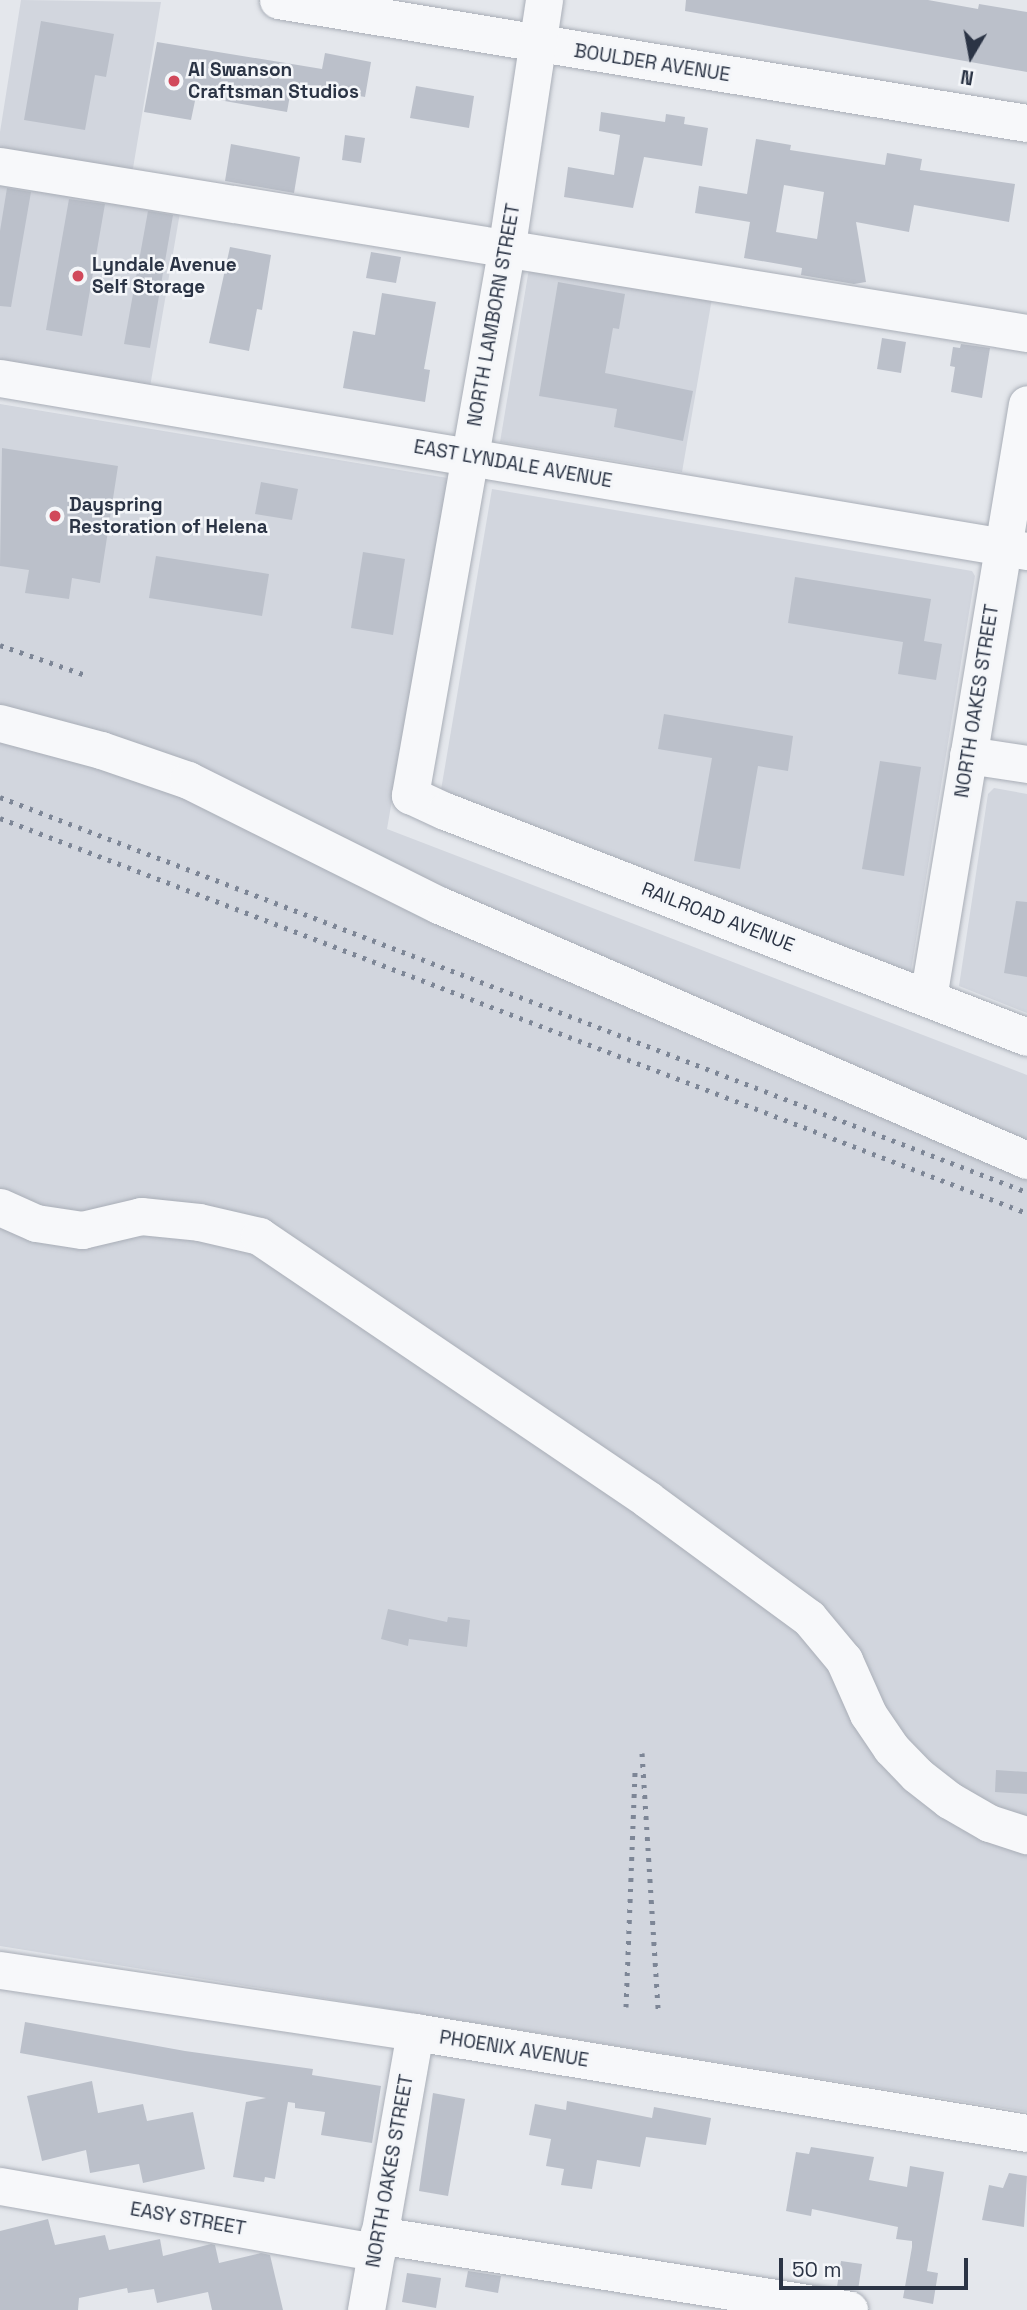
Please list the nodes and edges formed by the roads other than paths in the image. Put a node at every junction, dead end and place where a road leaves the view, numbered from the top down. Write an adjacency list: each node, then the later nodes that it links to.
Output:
1 (278, 0): 3 (street, BOULDER AVENUE)
2 (544, 0): 3 (street, NORTH LAMBORN STREET)
3 (537, 44): 4 (street, BOULDER AVENUE); 6 (street, NORTH LAMBORN STREET)
4 (1027, 123)
5 (0, 166): 6 (street)
6 (507, 247): 7 (street); 10 (street, NORTH LAMBORN STREET)
7 (1027, 333)
8 (0, 378): 10 (street, EAST LYNDALE AVENUE)
9 (1027, 404): 11 (street, NORTH OAKES STREET)
10 (469, 457): 11 (street, EAST LYNDALE AVENUE); 15 (street, NORTH LAMBORN STREET)
11 (1015, 549): 13 (street, NORTH OAKES STREET)
12 (0, 723): 18 (street)
13 (968, 755): 14 (street); 16 (street, NORTH OAKES STREET)
14 (1027, 764)
15 (410, 795): 16 (street, RAILROAD AVENUE)
16 (928, 998): 17 (street, RAILROAD AVENUE)
17 (1027, 1037)
18 (1027, 1160)
19 (0, 1207): 20 (street)
20 (1027, 1835)
21 (0, 1970): 22 (street, PHOENIX AVENUE)
22 (415, 2032): 23 (street, PHOENIX AVENUE); 25 (street, NORTH OAKES STREET)
23 (1027, 2133)
24 (0, 2186): 25 (street, EASY STREET)
25 (377, 2243): 26 (street, NORTH OAKES STREET); 27 (street, EASY STREET)
26 (366, 2310)
27 (849, 2310)

